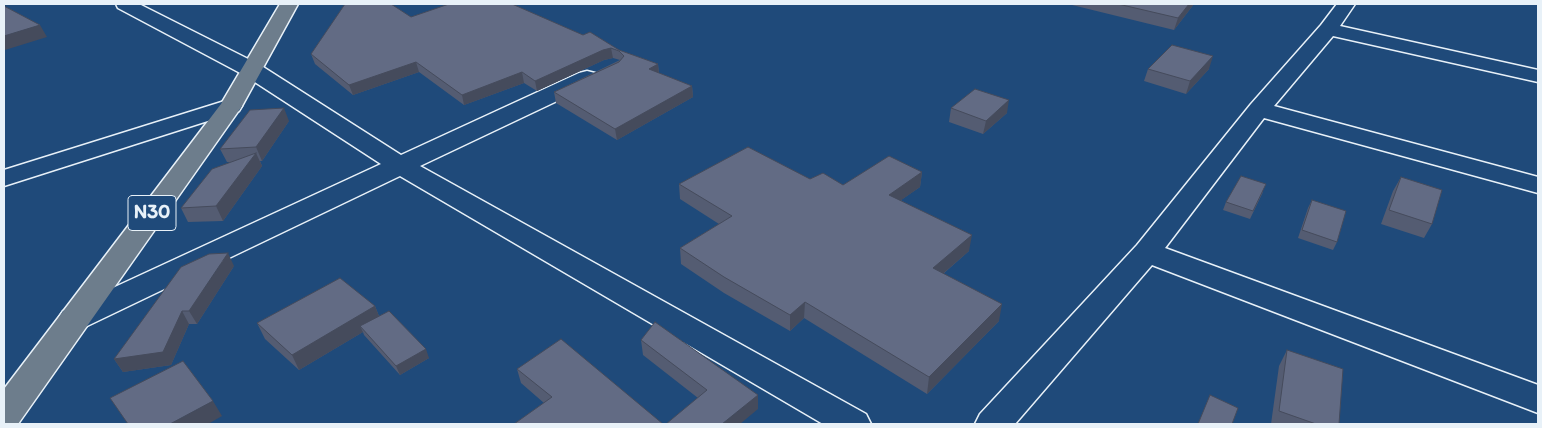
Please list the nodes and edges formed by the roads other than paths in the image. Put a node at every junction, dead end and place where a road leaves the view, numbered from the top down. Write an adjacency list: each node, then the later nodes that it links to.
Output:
1 (125, 4): 6 (street)
2 (289, 4): 6 (main road, N30)
3 (1346, 4): 4 (street)
4 (1328, 29): 7 (street); 9 (street)
5 (612, 66): 10 (street)
6 (252, 70): 8 (main road, N30); 10 (street)
7 (1538, 76)
8 (231, 106): 11 (street); 14 (main road, N30)
9 (1259, 109): 12 (street); 13 (street)
10 (400, 166): 14 (street); 17 (street)
11 (4, 178)
12 (1538, 185)
13 (1147, 252): 15 (street); 18 (street)
14 (74, 319): 16 (main road, N30)
15 (1538, 399)
16 (4, 416)
17 (853, 424)
18 (993, 424)

